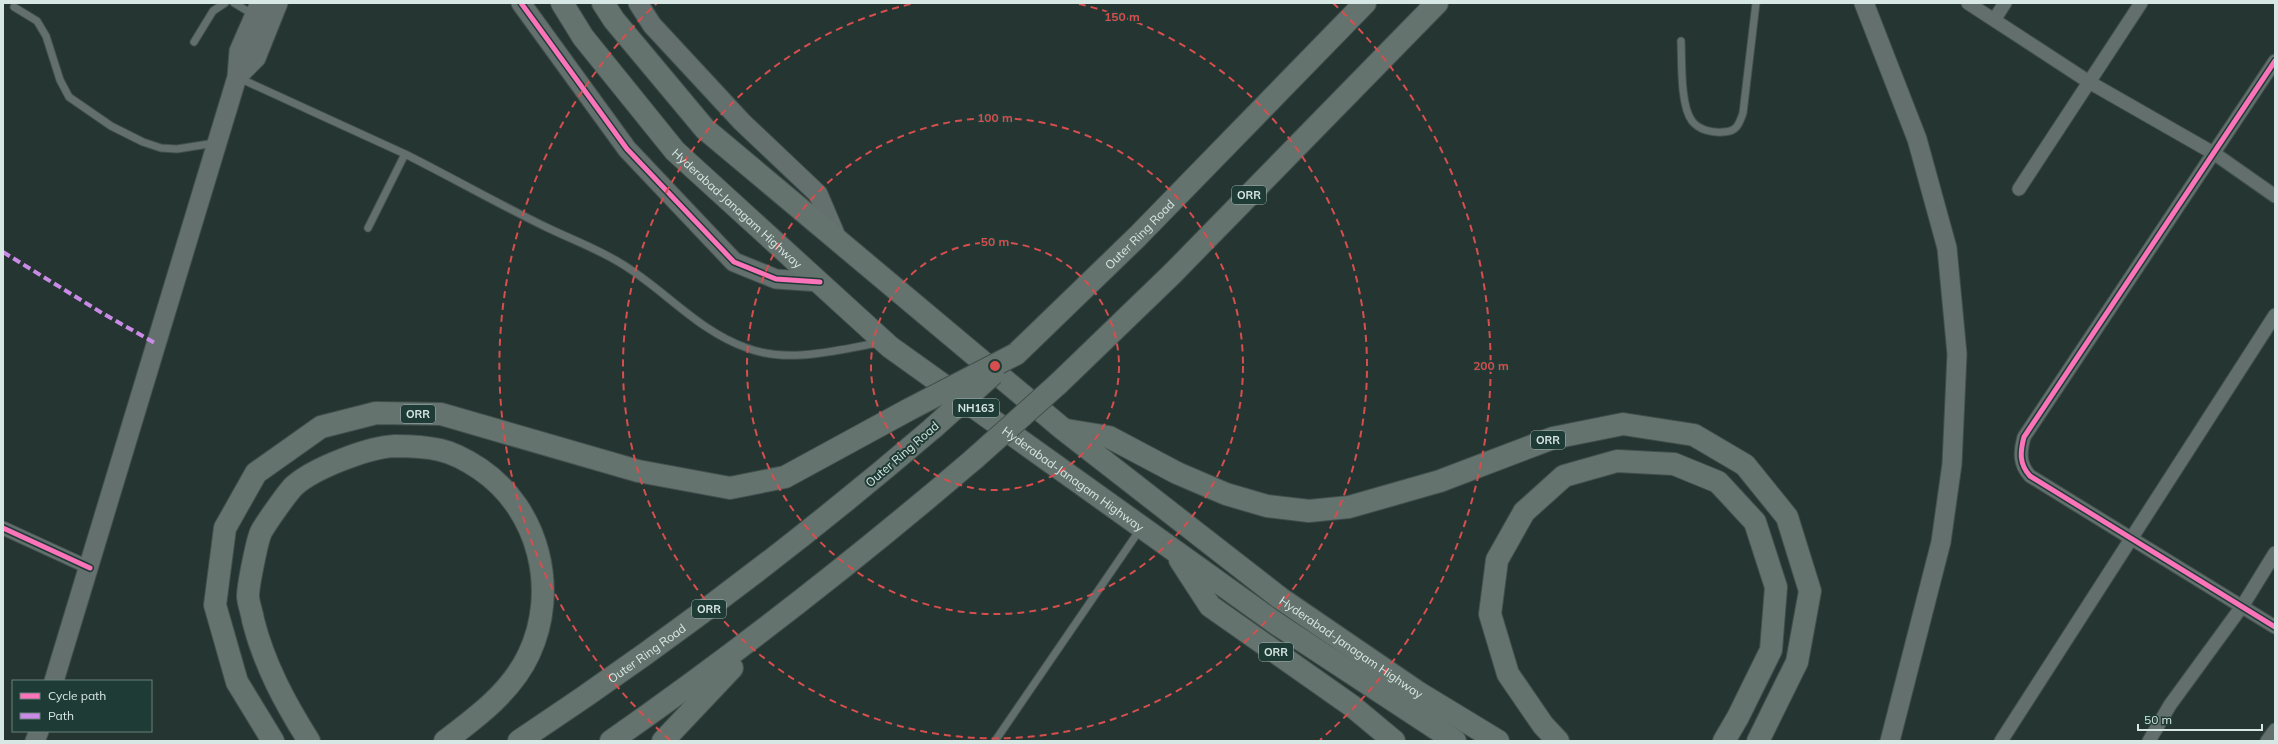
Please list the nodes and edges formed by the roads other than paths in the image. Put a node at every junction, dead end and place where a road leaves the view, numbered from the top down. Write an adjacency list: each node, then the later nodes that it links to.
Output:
1 (225, 3): 19 (lane)
2 (234, 3): 16 (lane)
3 (278, 3): 21 (main road)
4 (521, 3): 30 (main road)
5 (562, 3): 30 (highway, Hyderabad-Janagam Highway / NH163)
6 (603, 3): 29 (highway, Hyderabad-Janagam Highway / NH163)
7 (638, 3): 29 (main road)
8 (1365, 3): 33 (highway, Outer Ring Road / ORR)
9 (1437, 3): 42 (highway, ORR, bridge)
10 (1756, 3): 18 (lane)
11 (1864, 3): 59 (main road)
12 (1968, 3): 17 (street)
13 (2005, 3): 17 (street)
14 (2142, 3): 22 (street)
15 (14, 7): 23 (lane)
16 (257, 9): 21 (main road)
17 (1994, 20): 22 (street)
18 (1681, 41)
19 (194, 42)
20 (2275, 61): 25 (street)
21 (237, 77): 23 (main road); 24 (lane)
22 (2089, 82): 25 (street); 26 (street)
23 (217, 143): 40 (main road)
24 (405, 154): 28 (lane); 32 (lane)
25 (2215, 154): 27 (street); 37 (street)
26 (2019, 189)
27 (2275, 196)
28 (368, 228)
29 (838, 241): 34 (highway, Hyderabad-Janagam Highway / NH163)
30 (820, 282): 32 (highway, Hyderabad-Janagam Highway / NH163)
31 (2275, 315): 37 (street)
32 (885, 342): 35 (highway, Hyderabad-Janagam Highway / NH163)
33 (1016, 354): 46 (highway, ORR, bridge); 49 (highway, Outer Ring Road / ORR, bridge)
34 (1063, 429): 55 (highway, Hyderabad-Janagam Highway / NH163); 58 (highway, ORR)
35 (1142, 527): 38 (highway, Hyderabad-Janagam Highway / NH163); 52 (lane)
36 (3, 528): 40 (street)
37 (2131, 537): 41 (street); 60 (street)
38 (1173, 550): 53 (highway, ORR); 54 (highway, Hyderabad-Janagam Highway / NH163)
39 (2275, 553): 41 (street)
40 (90, 568): 44 (main road)
41 (2243, 605): 43 (street); 61 (street)
42 (771, 626): 50 (highway, ORR); 51 (highway)
43 (2275, 627)
44 (54, 680)
45 (2275, 730): 62 (street)
46 (273, 741)
47 (309, 741): 48 (highway)
48 (445, 741)
49 (519, 741)
50 (611, 741)
51 (663, 741)
52 (995, 741)
53 (1394, 741)
54 (1455, 741)
55 (1498, 741)
56 (1558, 741): 57 (highway)
57 (1724, 741)
58 (1758, 741)
59 (1890, 741)
60 (2001, 741)
61 (2149, 741)
62 (2267, 741)

